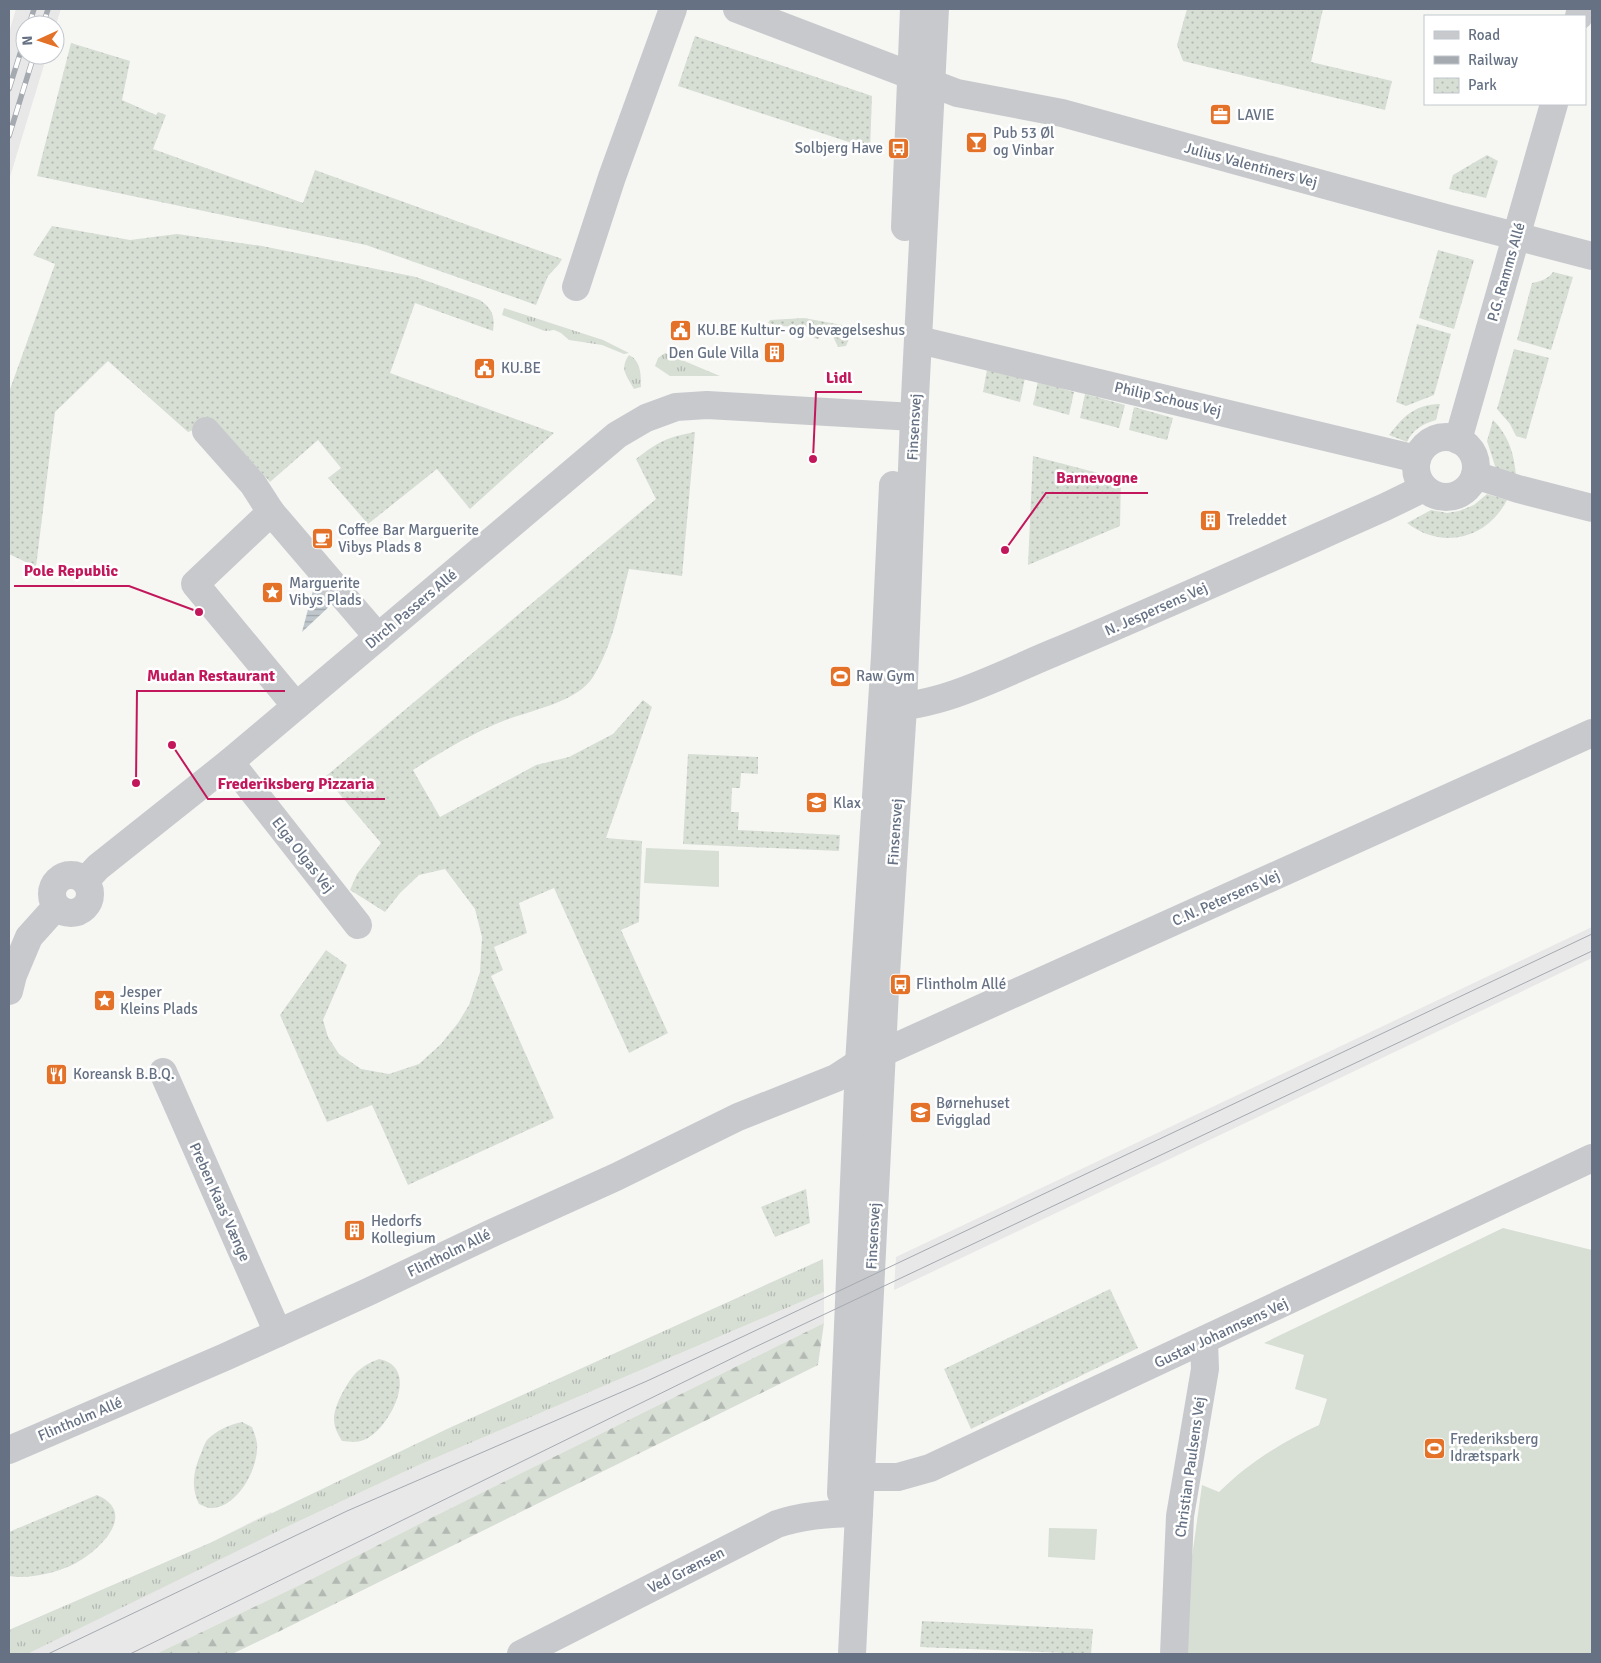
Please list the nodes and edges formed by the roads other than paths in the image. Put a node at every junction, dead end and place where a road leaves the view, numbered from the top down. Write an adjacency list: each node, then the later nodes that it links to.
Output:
1 (673, 9): 9 (street)
2 (736, 9): 5 (street)
3 (914, 9): 5 (street, Finsensvej)
4 (935, 9): 5 (street, Finsensvej)
5 (920, 80): 7 (street, Julius Valentiners Vej); 10 (street, Finsensvej); 11 (street, Finsensvej)
6 (1554, 105): 7 (street, P.G. Ramms Allé)
7 (1516, 235): 8 (street, Julius Valentiners Vej); 13 (street, P.G. Ramms Allé)
8 (1592, 256)
9 (576, 287)
10 (919, 340): 11 (street, Finsensvej); 14 (street, Philip Schous Vej)
11 (905, 417): 19 (street, Dirch Passers Allé); 21 (street, Finsensvej)
12 (206, 431): 18 (street)
13 (1458, 440): 14 (street); 15 (street)
14 (1417, 459): 16 (street)
15 (1475, 475): 16 (street); 17 (street)
16 (1424, 488): 21 (street, N. Jespersens Vej)
17 (1592, 508)
18 (271, 512): 19 (street); 20 (street)
19 (378, 637): 20 (street, Dirch Passers Allé)
20 (296, 706): 23 (street, Dirch Passers Allé)
21 (892, 707): 26 (street, Finsensvej)
22 (1592, 733): 26 (street, C.N. Petersens Vej)
23 (230, 762): 24 (street, Elga Olgas Vej); 25 (street, Dirch Passers Allé)
24 (358, 925)
25 (9, 991)
26 (871, 1058): 29 (street, Flintholm Allé); 32 (street, Finsensvej)
27 (163, 1072): 29 (street, Preben Kaas' Vænge)
28 (1592, 1158): 30 (street, Gustav Johannsens Vej)
29 (278, 1332): 31 (street, Flintholm Allé)
30 (1204, 1341): 32 (street, Gustav Johannsens Vej); 37 (street, Christian Paulsens Vej)
31 (9, 1450)
32 (851, 1477): 33 (street, Finsensvej)
33 (849, 1513): 34 (street, Ved Grænsen); 35 (street, Finsensvej); 36 (street, Finsensvej)
34 (521, 1654)
35 (836, 1654)
36 (852, 1654)
37 (1174, 1654)

